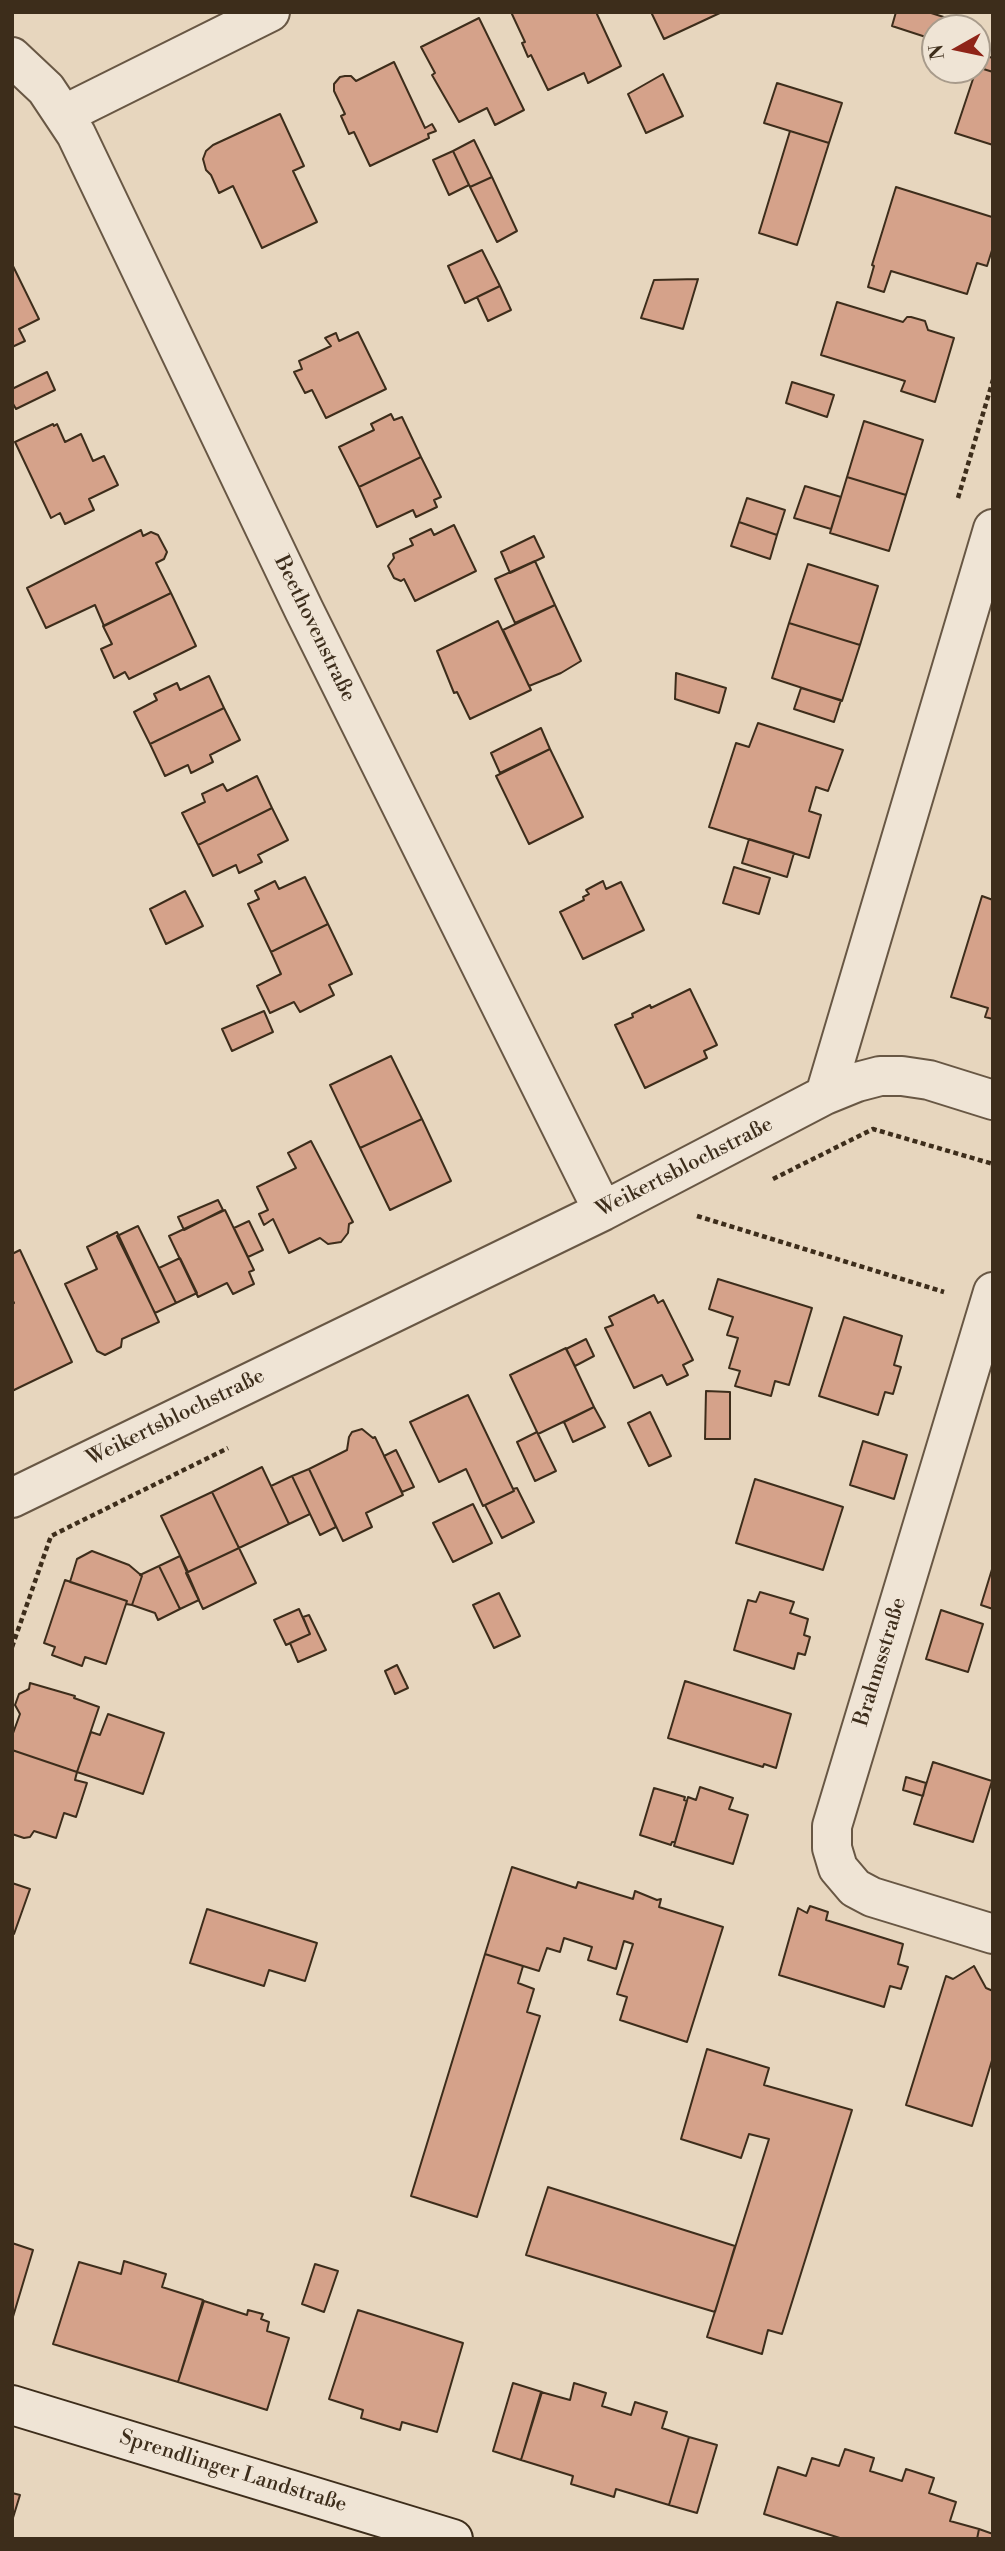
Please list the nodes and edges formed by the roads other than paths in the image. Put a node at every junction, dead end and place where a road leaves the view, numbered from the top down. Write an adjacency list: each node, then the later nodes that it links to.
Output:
1 (270, 12): 3 (street)
2 (12, 57): 3 (street, Beethovenstraße)
3 (65, 114): 7 (street, Beethovenstraße)
4 (993, 529): 5 (street)
5 (825, 1095): 6 (street, Weikertsblochstraße); 7 (street, Weikertsblochstraße)
6 (993, 1100)
7 (603, 1211): 9 (street, Weikertsblochstraße)
8 (991, 1299): 10 (street, Brahmsstraße)
9 (12, 1498)
10 (993, 1934)
11 (12, 2405): 12 (street, Sprendlinger Landstraße)
12 (453, 2539)

